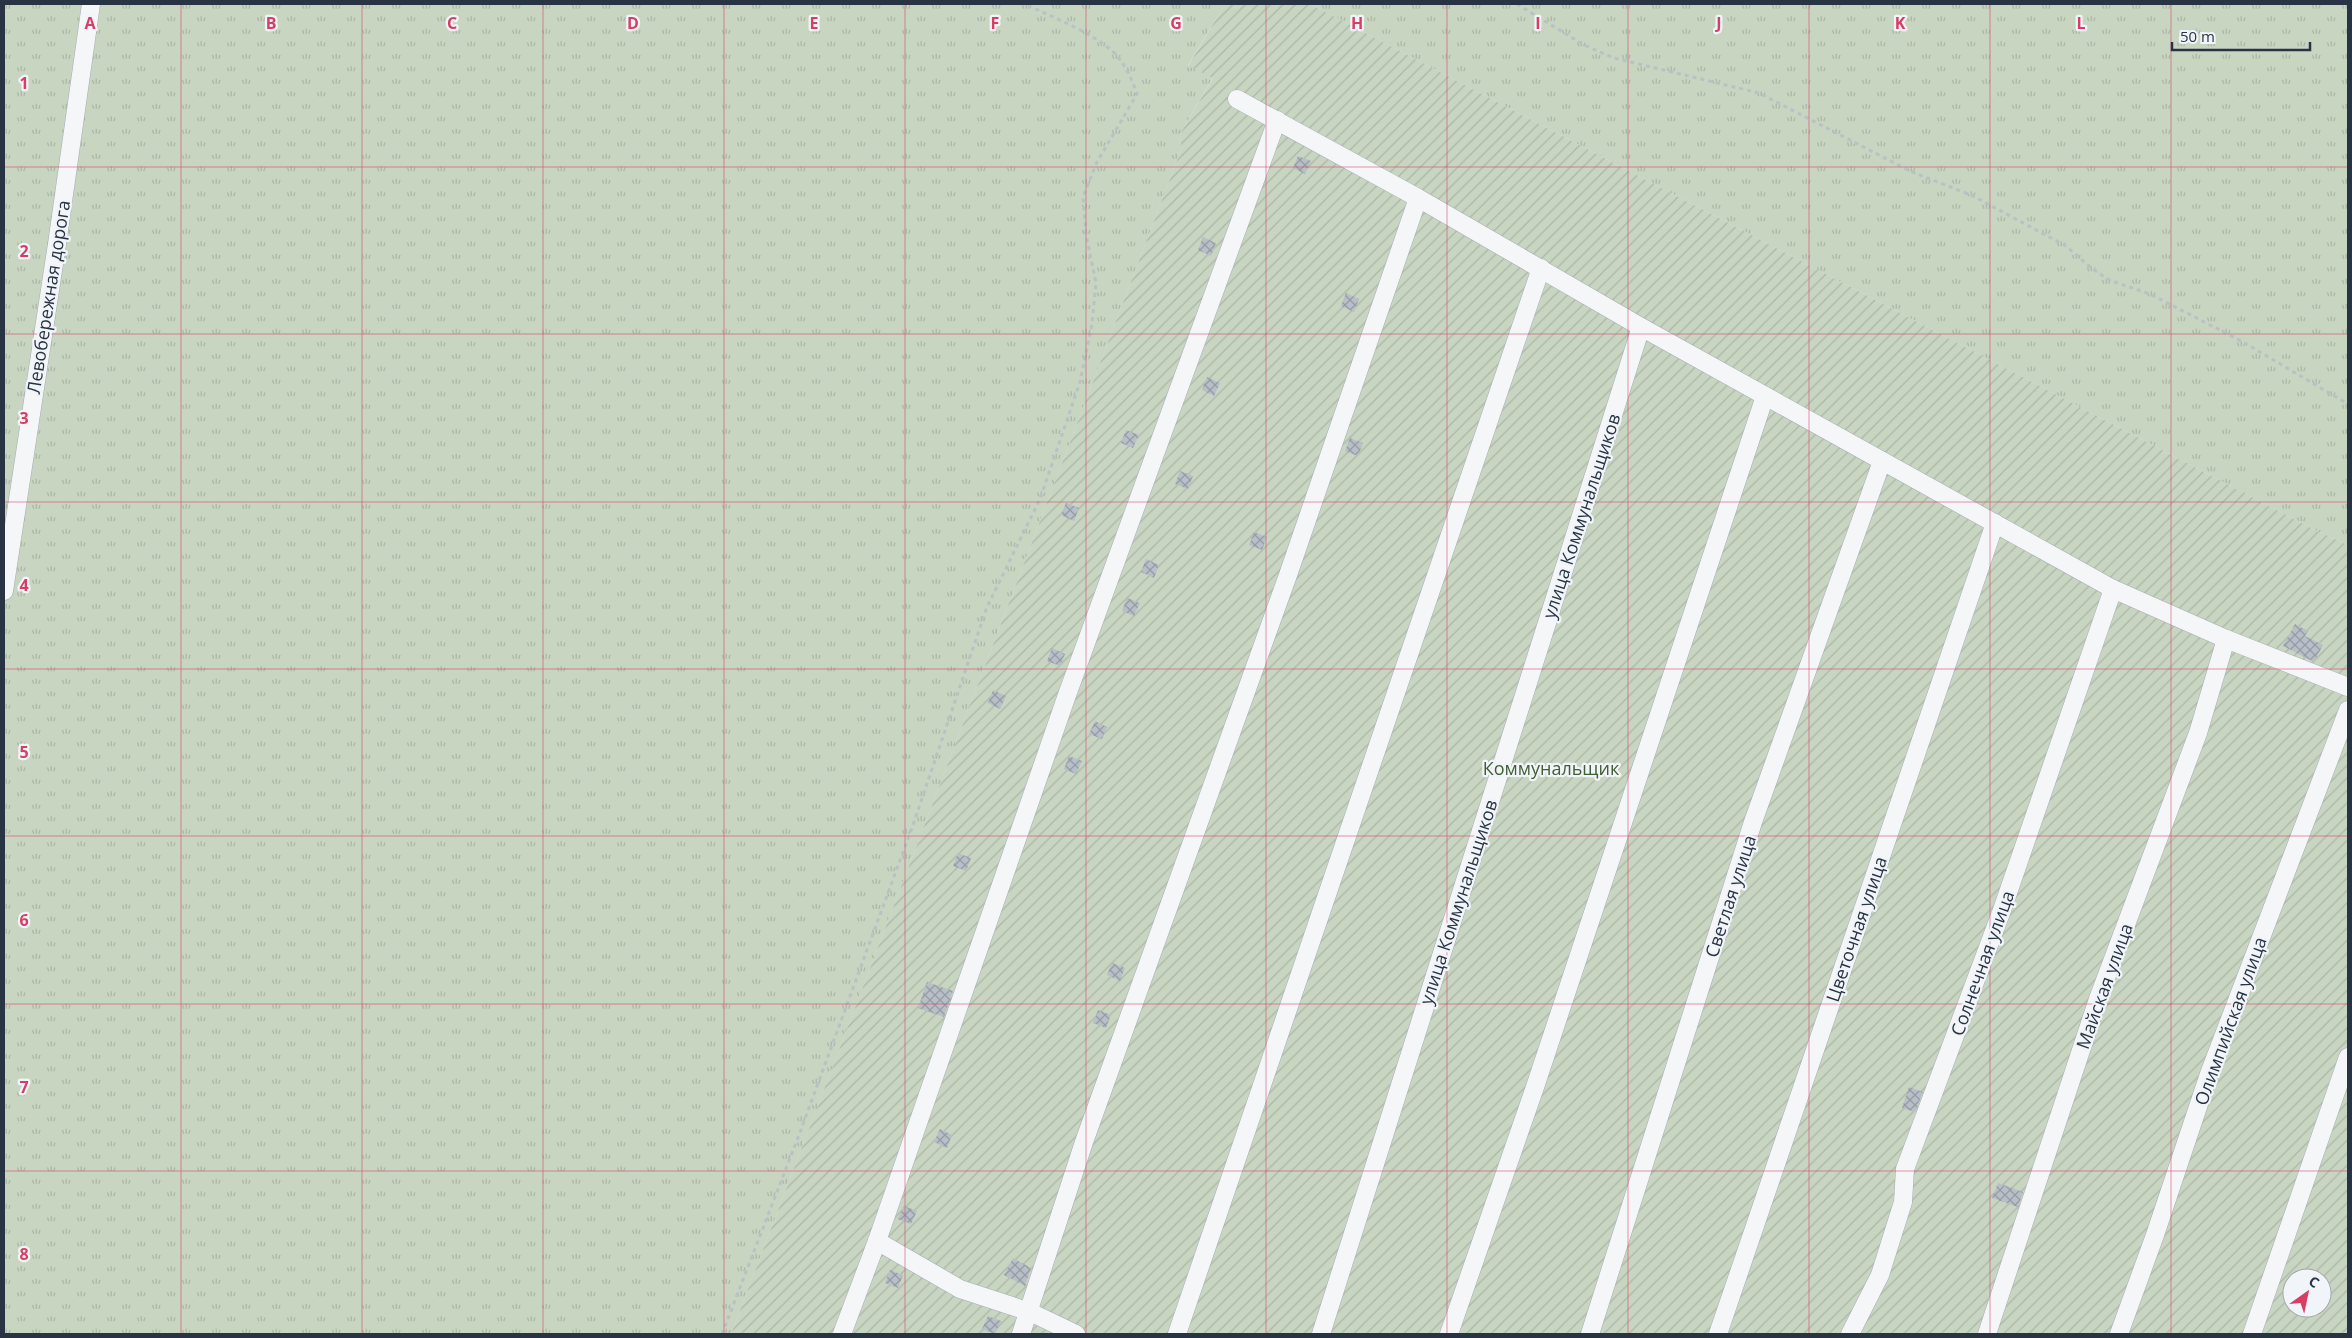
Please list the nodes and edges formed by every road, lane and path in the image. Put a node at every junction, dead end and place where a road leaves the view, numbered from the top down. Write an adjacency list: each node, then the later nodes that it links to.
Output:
1 (91, 4): 14 (street, Левобережная дорога)
2 (1025, 4): 21 (path)
3 (1516, 4): 10 (path)
4 (1237, 99): 5 (street)
5 (1276, 120): 6 (street); 19 (street)
6 (1418, 198): 7 (street); 20 (street)
7 (1541, 268): 8 (street); 25 (street)
8 (1641, 327): 9 (street); 26 (street, улица Коммунальщиков)
9 (1765, 396): 11 (street); 27 (street)
10 (2348, 404)
11 (1882, 462): 12 (street); 28 (street, Светлая улица)
12 (1994, 523): 13 (street); 29 (street, Цветочная улица)
13 (2113, 589): 15 (street); 30 (street, Солнечная улица)
14 (4, 591)
15 (2226, 639): 16 (street); 31 (street, Майская улица)
16 (2348, 687)
17 (2348, 710): 32 (street, Олимпийская улица)
18 (2348, 1058): 33 (street)
19 (877, 1242): 20 (street); 22 (street)
20 (1030, 1312): 23 (street); 24 (street)
21 (722, 1334)
22 (842, 1334)
23 (1021, 1334)
24 (1076, 1334)
25 (1178, 1334)
26 (1321, 1334)
27 (1449, 1334)
28 (1590, 1334)
29 (1718, 1334)
30 (1850, 1334)
31 (1987, 1334)
32 (2119, 1334)
33 (2252, 1334)

